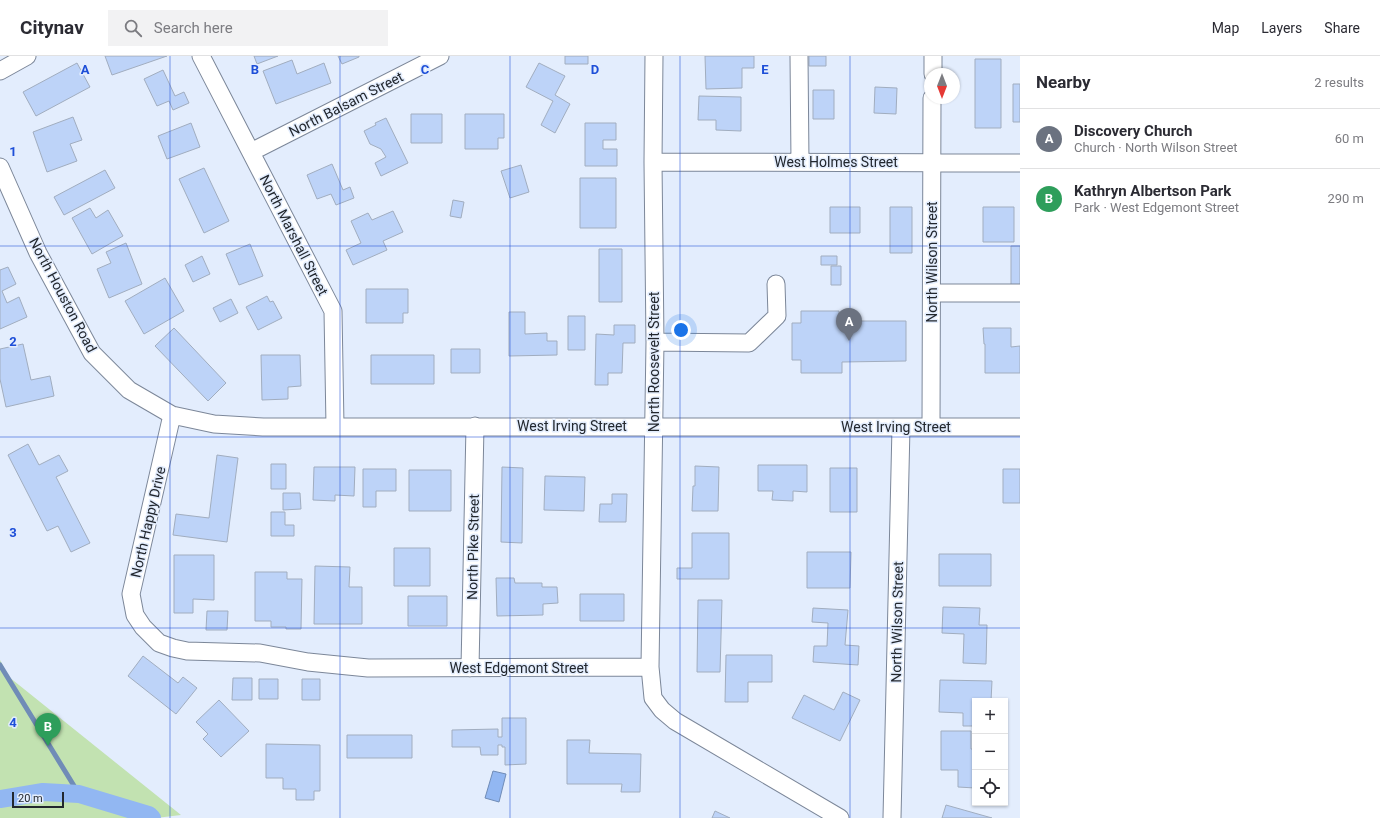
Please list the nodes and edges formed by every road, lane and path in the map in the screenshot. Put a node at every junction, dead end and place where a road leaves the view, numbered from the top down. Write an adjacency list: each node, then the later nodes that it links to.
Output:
1 (27, 56): 8 (street)
2 (201, 56): 10 (street, North Marshall Street)
3 (440, 56): 10 (street, North Balsam Street)
4 (654, 56): 11 (street, North Roosevelt Street)
5 (799, 56): 12 (street)
6 (933, 56): 7 (street)
7 (933, 68)
8 (0, 71)
9 (932, 104): 13 (street, North Wilson Street)
10 (251, 152): 21 (street, North Marshall Street)
11 (653, 162): 12 (street, West Holmes Street); 19 (street, North Roosevelt Street)
12 (800, 162): 13 (street, West Holmes Street)
13 (932, 162): 14 (street, West Holmes Street); 17 (street, North Wilson Street)
14 (1020, 163)
15 (0, 167): 20 (street, North Houston Road)
16 (776, 284): 19 (street)
17 (932, 293): 18 (street); 25 (street, North Wilson Street)
18 (1020, 293)
19 (655, 342): 23 (street, North Roosevelt Street)
20 (172, 415): 21 (street, West Irving Street); 27 (street, North Happy Drive)
21 (335, 426): 22 (street, West Irving Street)
22 (475, 426): 23 (street, West Irving Street); 29 (street, North Pike Street)
23 (654, 426): 24 (street, West Irving Street); 28 (street, North Roosevelt Street)
24 (901, 426): 25 (street, West Irving Street); 31 (street, North Wilson Street)
25 (932, 427): 26 (street, West Irving Street)
26 (1020, 427)
27 (143, 627): 29 (street, West Edgemont Street)
28 (650, 667): 29 (street, West Edgemont Street); 30 (street)
29 (470, 668)
30 (840, 818)
31 (892, 818)

